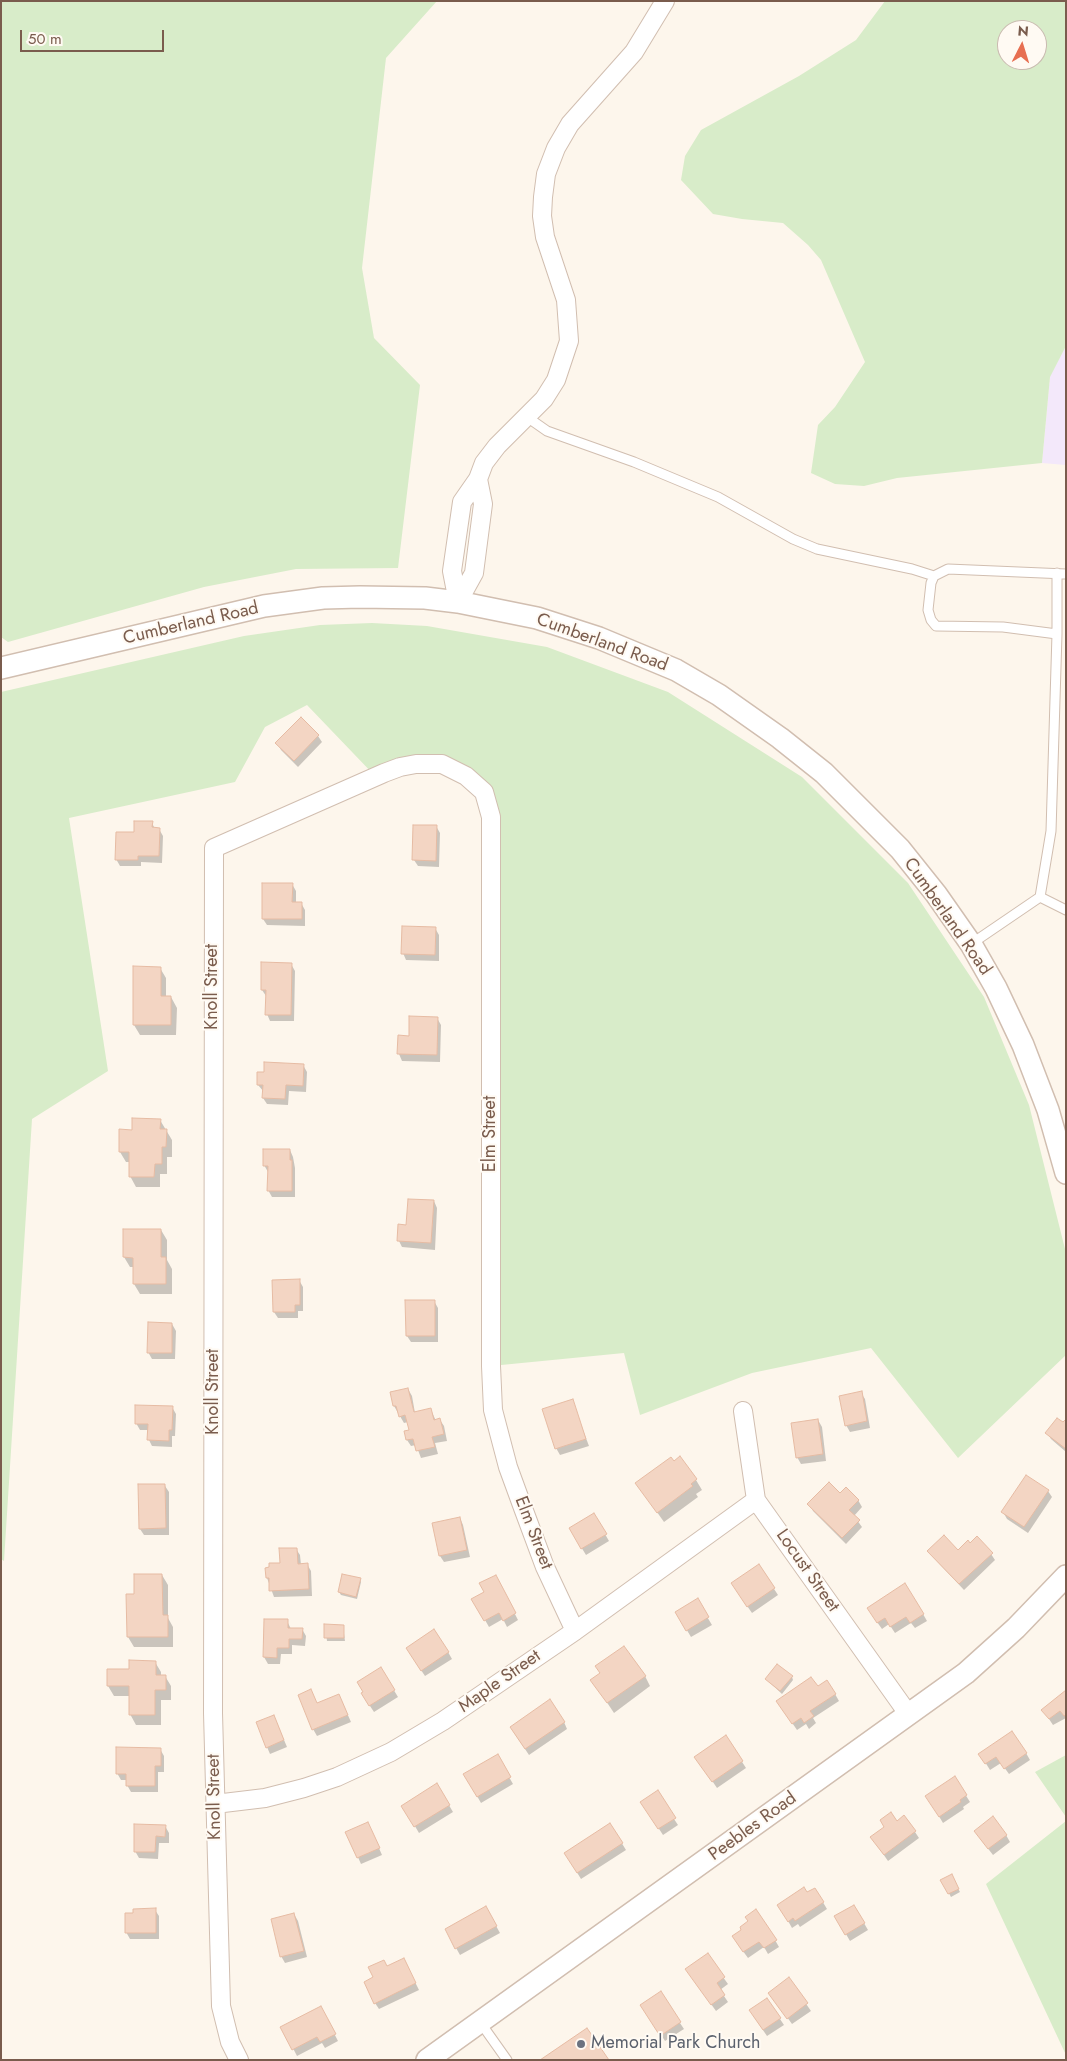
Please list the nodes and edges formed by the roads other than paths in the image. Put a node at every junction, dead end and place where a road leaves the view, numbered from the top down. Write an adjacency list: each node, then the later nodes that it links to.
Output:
1 (665, 1): 2 (street)
2 (527, 417): 4 (lane); 5 (street)
3 (1062, 574): 4 (lane); 6 (lane)
4 (934, 576): 6 (lane)
5 (458, 602): 7 (street, Cumberland Road); 11 (street, Cumberland Road)
6 (1057, 634): 9 (lane)
7 (1, 668)
8 (331, 796): 16 (street, Elm Street); 18 (street, Knoll Street)
9 (1040, 897): 10 (lane); 11 (lane)
10 (1066, 910)
11 (971, 944): 12 (street, Cumberland Road)
12 (1066, 1173)
13 (743, 1411): 14 (street, Locust Street)
14 (756, 1500): 16 (street, Maple Street); 17 (street, Locust Street)
15 (1066, 1576): 17 (street, Peebles Road)
16 (575, 1631): 18 (street, Maple Street)
17 (909, 1715): 19 (street, Peebles Road)
18 (215, 1804): 20 (street, Knoll Street)
19 (480, 2022): 21 (street, Peebles Road); 22 (lane)
20 (239, 2060)
21 (427, 2060)
22 (507, 2060)

